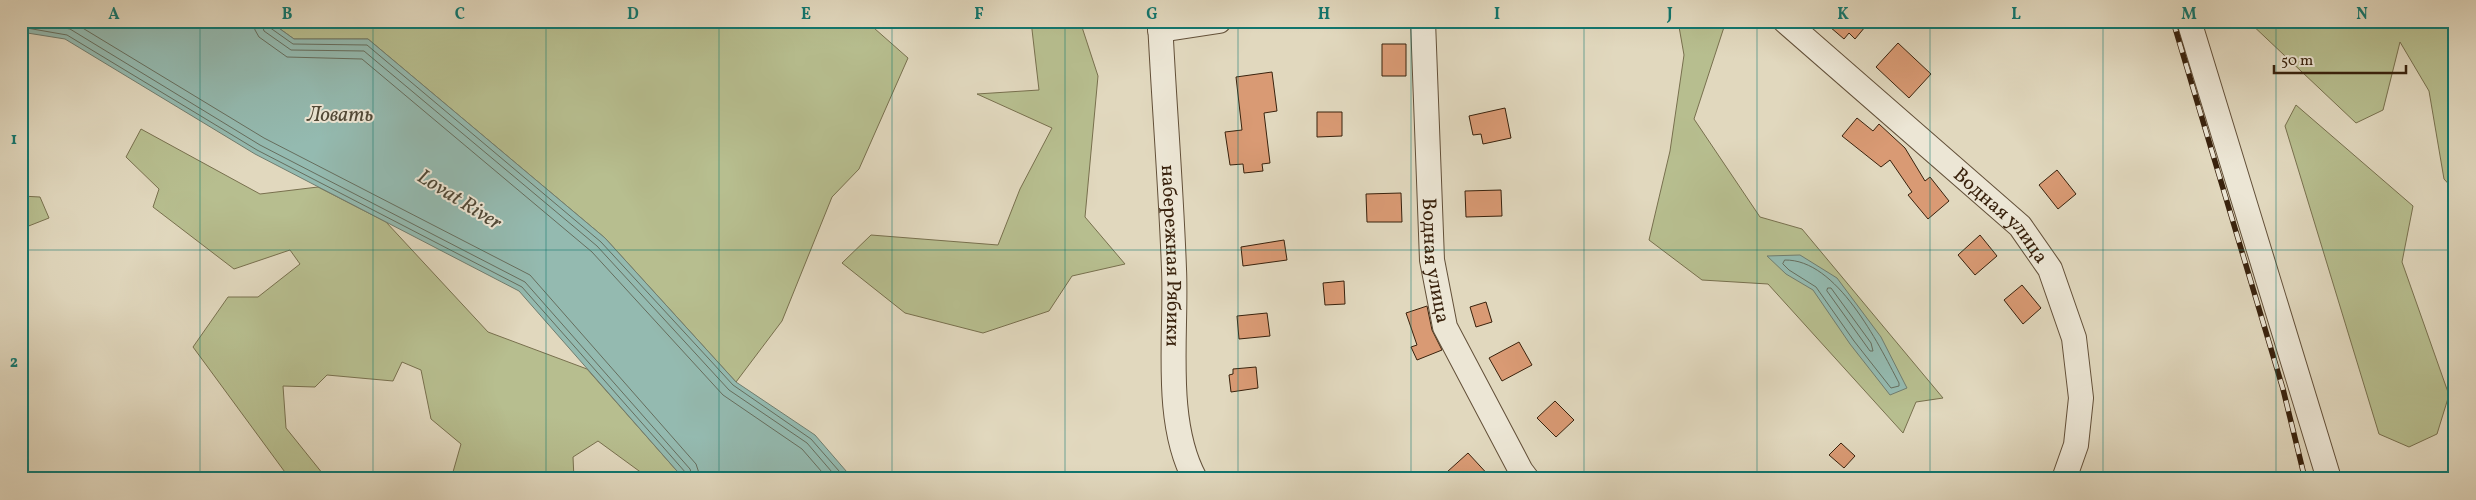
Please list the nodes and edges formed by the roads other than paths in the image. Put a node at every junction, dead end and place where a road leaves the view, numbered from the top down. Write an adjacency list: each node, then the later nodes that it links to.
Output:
1 (1219, 21): 5 (street)
2 (1423, 21): 7 (street, Водная улица)
3 (1785, 21): 8 (street, Водная улица)
4 (2190, 21): 9 (street)
5 (1160, 26): 6 (street, набережная Рябики)
6 (1195, 479)
7 (1527, 479)
8 (2064, 479)
9 (2328, 479)

